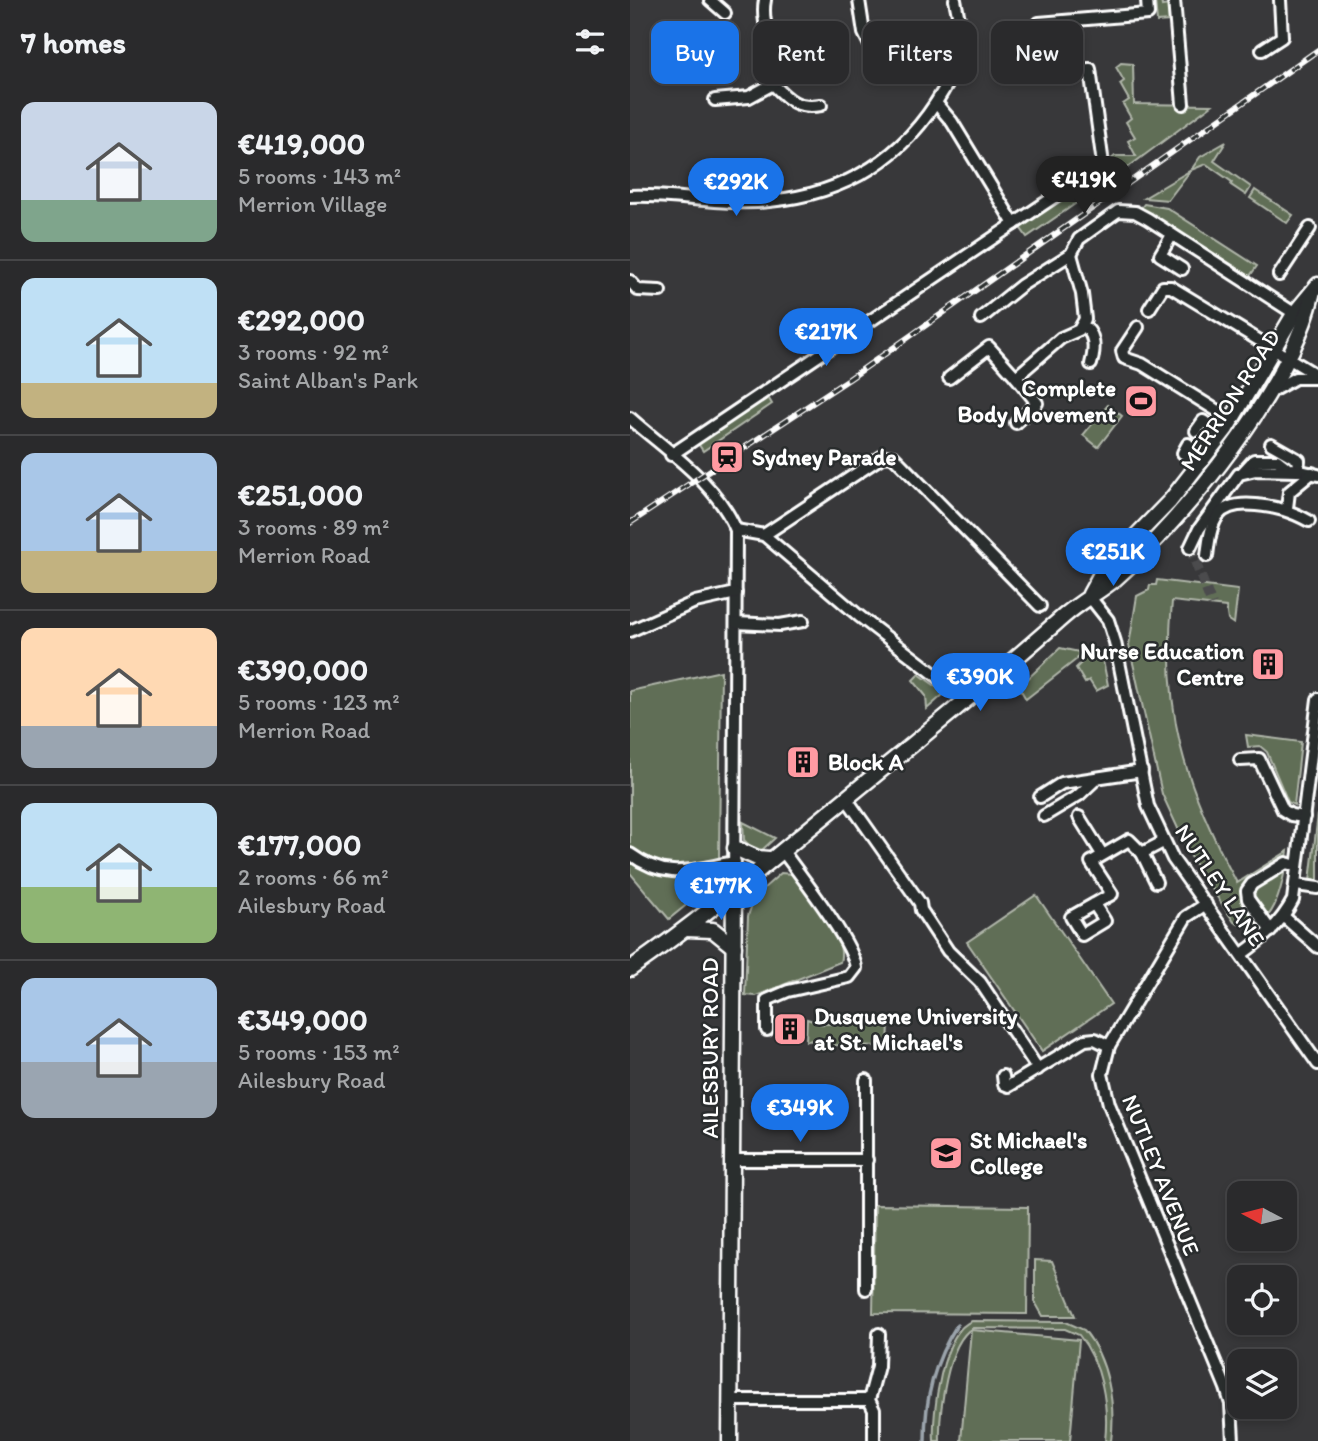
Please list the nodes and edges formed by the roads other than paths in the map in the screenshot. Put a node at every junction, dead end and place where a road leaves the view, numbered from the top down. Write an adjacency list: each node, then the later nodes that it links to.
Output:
1 (710, 0): 8 (street)
2 (765, 0): 9 (street)
3 (859, 0): 11 (street)
4 (955, 0): 10 (street)
5 (1147, 0): 20 (street)
6 (1174, 0): 17 (street)
7 (1280, 0): 12 (street)
8 (725, 13)
9 (764, 21)
10 (958, 21)
11 (863, 26)
12 (1262, 50)
13 (773, 84): 15 (street); 18 (street)
14 (947, 84): 16 (street)
15 (715, 100)
16 (936, 103): 19 (street); 20 (street)
17 (1183, 104)
18 (821, 105)
19 (630, 194)
20 (1014, 224): 47 (street)
21 (1310, 228): 25 (street)
22 (1172, 235): 23 (street); 24 (street); 30 (street)
23 (1071, 254): 31 (street); 32 (street)
24 (1182, 269)
25 (1279, 275)
26 (630, 281): 28 (street)
27 (1315, 290): 30 (main road, MERRION ROAD)
28 (660, 291)
29 (1149, 309): 34 (street)
30 (1300, 317): 34 (main road, MERRION ROAD); 35 (main road, MERRION ROAD)
31 (981, 318)
32 (1082, 325): 36 (street); 37 (street)
33 (1138, 327): 42 (street)
34 (1274, 350): 35 (street); 42 (main road, MERRION ROAD)
35 (1288, 358): 38 (street); 40 (main road, MERRION ROAD)
36 (1091, 364)
37 (1016, 377): 39 (street); 43 (street)
38 (1318, 377): 40 (street)
39 (948, 378)
40 (1265, 396): 54 (main road, MERRION ROAD)
41 (630, 418): 47 (street)
42 (1231, 420): 45 (main road, MERRION ROAD)
43 (1016, 423)
44 (1196, 431): 45 (street)
45 (1222, 433): 48 (main road, MERRION ROAD)
46 (1188, 444): 48 (street)
47 (671, 454): 56 (street)
48 (1199, 463): 53 (main road, MERRION ROAD)
49 (1245, 468): 50 (street); 50 (street); 58 (street)
50 (1306, 471): 51 (street); 52 (street)
51 (1284, 490)
52 (1287, 508): 55 (street); 59 (street)
53 (1162, 510): 54 (main road); 61 (main road, MERRION ROAD)
54 (1173, 521): 61 (main road, MERRION ROAD)
55 (1309, 521)
56 (736, 530): 57 (street); 60 (street, AILESBURY ROAD)
57 (764, 535): 62 (street); 66 (street)
58 (1191, 548)
59 (1207, 556)
60 (736, 593): 64 (street, AILESBURY ROAD); 65 (street)
61 (1089, 596): 70 (street, NUTLEY LANE); 73 (main road, MERRION ROAD)
62 (1040, 606)
63 (803, 621): 64 (street)
64 (736, 622): 82 (street, AILESBURY ROAD)
65 (630, 631)
66 (954, 689)
67 (1318, 699): 68 (street)
68 (1315, 756): 76 (street)
69 (1240, 760): 76 (street)
70 (1142, 771): 71 (street); 77 (street, NUTLEY LANE)
71 (1096, 779): 72 (street); 74 (street)
72 (1040, 797)
73 (846, 799): 78 (main road, MERRION ROAD); 101 (street)
74 (1044, 816)
75 (1079, 817): 81 (street)
76 (1304, 817): 84 (street)
77 (1163, 842): 79 (street); 90 (street, NUTLEY LANE)
78 (782, 850): 83 (main road, MERRION ROAD); 98 (street)
79 (1142, 853): 81 (street); 85 (street)
80 (630, 854): 82 (street)
81 (1102, 854): 89 (street)
82 (735, 855): 83 (main road); 87 (street, AILESBURY ROAD)
83 (769, 859): 87 (main road, MERRION ROAD)
84 (1297, 866): 86 (street); 93 (street)
85 (1156, 882)
86 (1296, 886): 88 (street); 91 (street)
87 (734, 887): 92 (main road, MERRION ROAD); 94 (main road, AILESBURY ROAD)
88 (1318, 888)
89 (1094, 904)
90 (1206, 904): 96 (street, NUTLEY LANE); 99 (street, NUTLEY AVENUE)
91 (1284, 917): 93 (street); 95 (street)
92 (685, 929): 94 (main road); 97 (main road, MERRION ROAD)
93 (1271, 931): 96 (street)
94 (734, 947): 104 (main road, AILESBURY ROAD)
95 (1318, 947)
96 (1242, 954): 100 (street, NUTLEY LANE)
97 (630, 970)
98 (767, 1030)
99 (1109, 1046): 101 (street); 112 (street, NUTLEY AVENUE)
100 (1318, 1064)
101 (1038, 1069): 102 (street)
102 (1003, 1076)
103 (866, 1080): 105 (street)
104 (732, 1160): 105 (street); 108 (main road, AILESBURY ROAD)
105 (867, 1160): 106 (street)
106 (866, 1289)
107 (879, 1334): 109 (street)
108 (730, 1400): 109 (street); 110 (main road, AILESBURY ROAD)
109 (869, 1400): 111 (street)
110 (730, 1441)
111 (874, 1441)
112 (1233, 1441)

